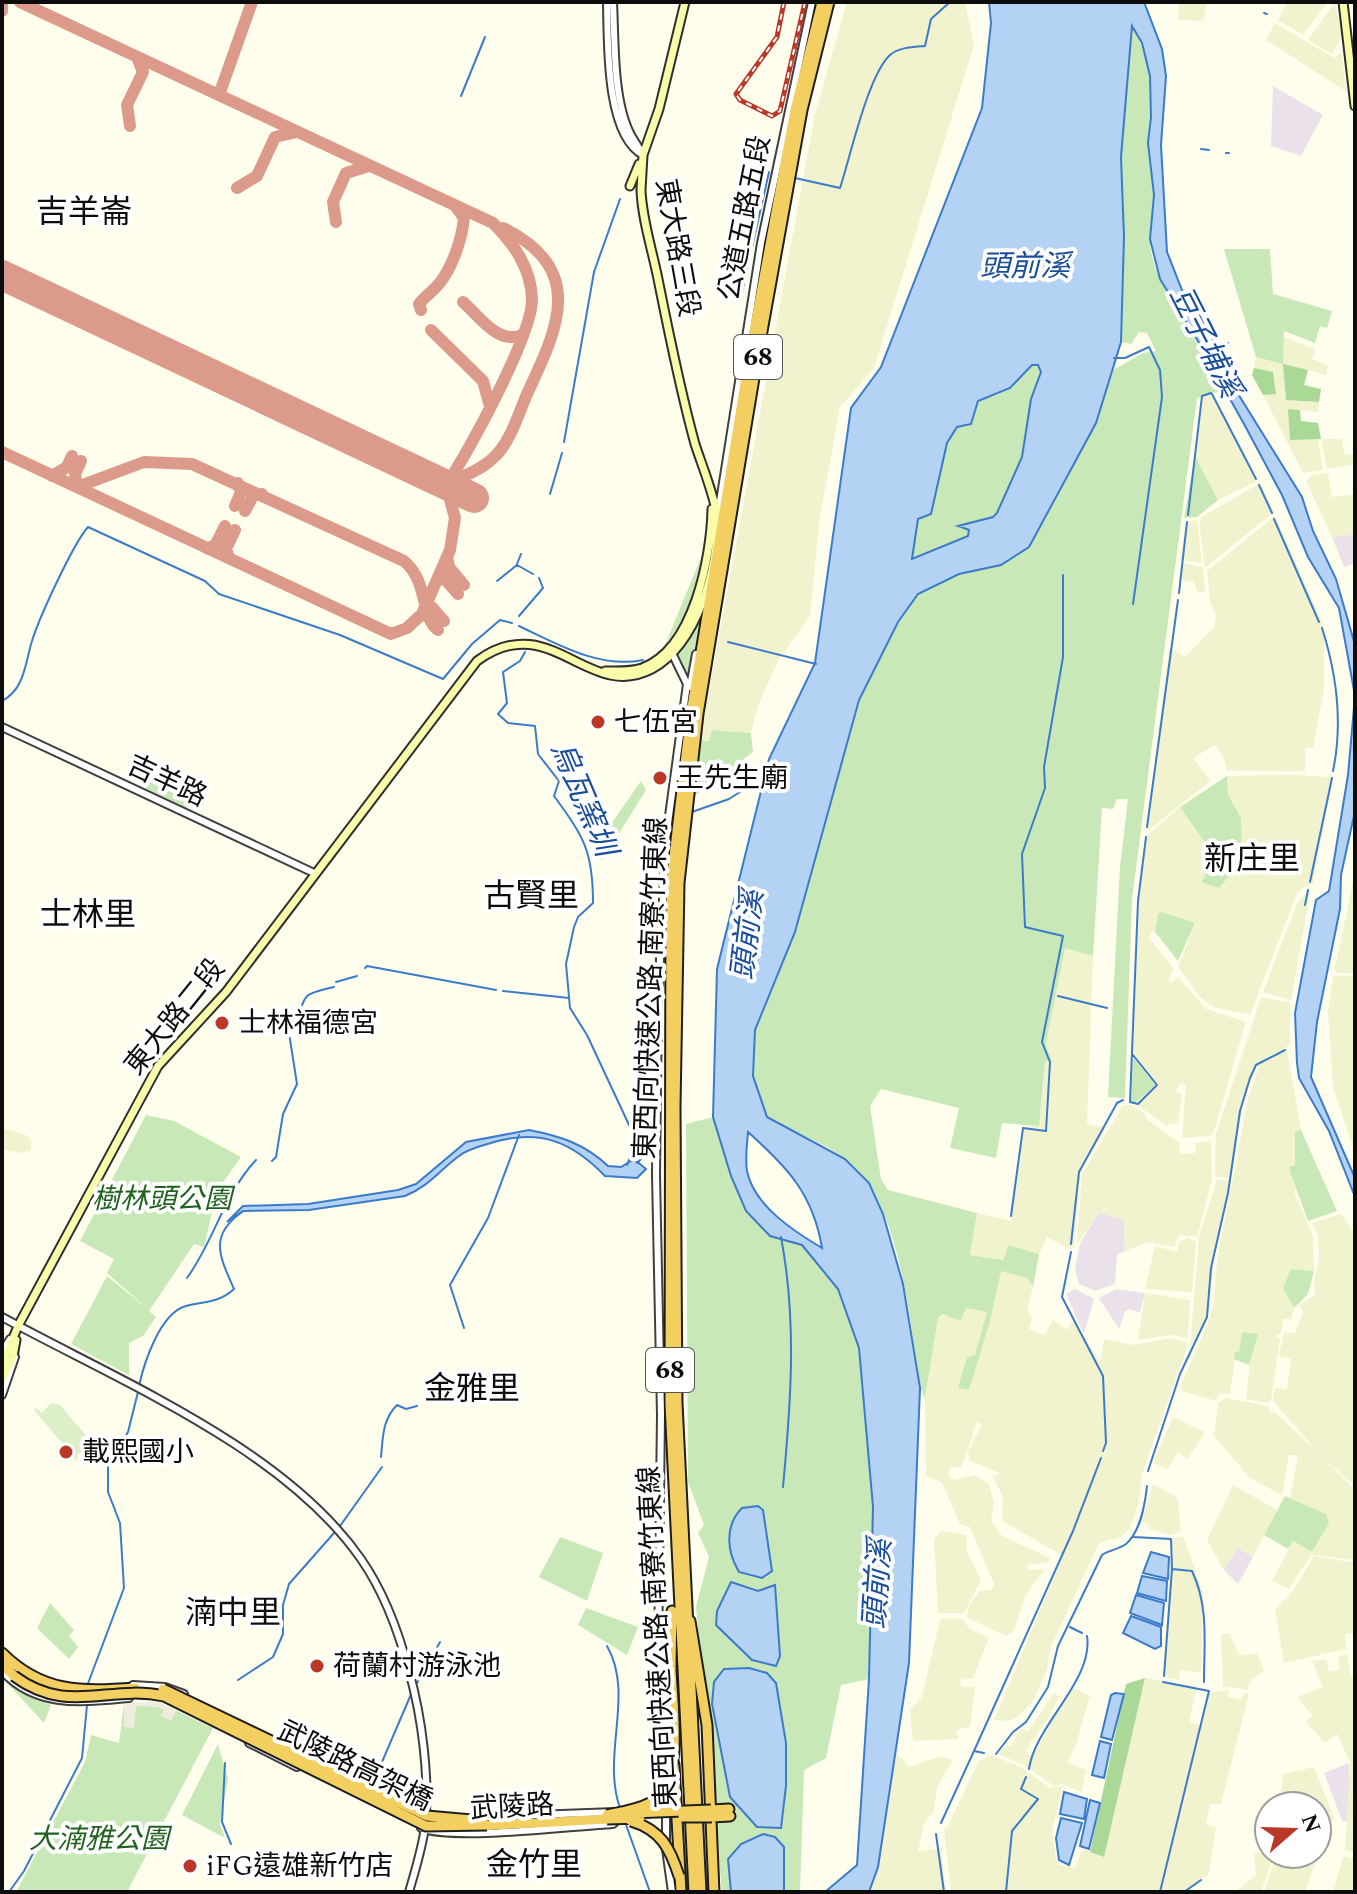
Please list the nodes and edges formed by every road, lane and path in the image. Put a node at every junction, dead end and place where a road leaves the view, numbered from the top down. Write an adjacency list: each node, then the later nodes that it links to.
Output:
1 (607, 2): 9 (street)
2 (613, 2): 9 (street)
3 (685, 2): 9 (main road, 東大路三段)
4 (812, 2): 11 (street, 公道五路五段)
5 (822, 2): 17 (highway, 東西向快速公路 南寮竹東線 / 68)
6 (829, 2): 17 (highway, 東西向快速公路 南寮竹東線 / 68)
7 (1343, 2): 8 (main road)
8 (1355, 106)
9 (643, 155): 10 (main road); 12 (main road, 東大路三段)
10 (630, 186)
11 (721, 492): 12 (street); 13 (street, 公道五路五段)
12 (712, 502): 13 (main road, 東大路三段); 15 (main road, 東大路三段)
13 (718, 517): 14 (main road, 東大路三段)
14 (704, 605): 15 (main road, 東大路三段); 16 (street)
15 (670, 650): 16 (street); 19 (main road, 東大路三段)
16 (687, 702): 39 (street)
17 (694, 714): 26 (highway, 東西向快速公路 南寮竹東線 / 68)
18 (2, 727): 19 (street, 吉羊路)
19 (314, 873): 21 (main road, 東大路二段)
20 (2, 1317): 21 (street)
21 (18, 1326): 22 (street, 東大路二段); 23 (main road, 東大路二段); 24 (main road, 東大路二段); 25 (street, 東大路二段); 36 (street)
22 (2, 1352)
23 (2, 1365)
24 (2, 1379)
25 (2, 1395)
26 (679, 1572): 35 (highway, bridge); 38 (highway); 44 (highway, 東西向快速公路 南寮竹東線 / 68)
27 (2, 1655): 29 (highway, bridge); 29 (highway, 武陵路高架橋, bridge); 31 (street)
28 (2, 1671): 31 (street)
29 (132, 1691): 30 (street); 42 (highway, 武陵路高架橋, bridge)
30 (98, 1694): 31 (street, bridge); 31 (street); 32 (street, 武陵路); 33 (street, 武陵路)
31 (81, 1695)
32 (236, 1721): 34 (highway); 36 (street, 武陵路)
33 (230, 1733): 34 (highway); 43 (street, 武陵路)
34 (253, 1737): 42 (highway, bridge)
35 (674, 1754): 39 (highway, bridge); 41 (highway, bridge)
36 (424, 1812): 40 (street, 武陵路); 43 (street)
37 (730, 1812): 38 (highway, 武陵路高架橋)
38 (711, 1813): 39 (highway, 武陵路高架橋, bridge); 51 (highway)
39 (673, 1814): 40 (street, 武陵路, bridge); 41 (highway, 武陵路高架橋, bridge); 45 (highway, bridge); 47 (street)
40 (620, 1816): 43 (street, 武陵路)
41 (607, 1817): 42 (highway, 武陵路高架橋); 45 (highway, bridge)
42 (486, 1823)
43 (424, 1830): 46 (street)
44 (695, 1857): 49 (highway, 東西向快速公路 南寮竹東線 / 68); 50 (highway, 東西向快速公路 南寮竹東線 / 68)
45 (679, 1876): 48 (highway)
46 (409, 1892)
47 (672, 1892)
48 (681, 1892)
49 (694, 1892)
50 (701, 1892)
51 (714, 1892)

